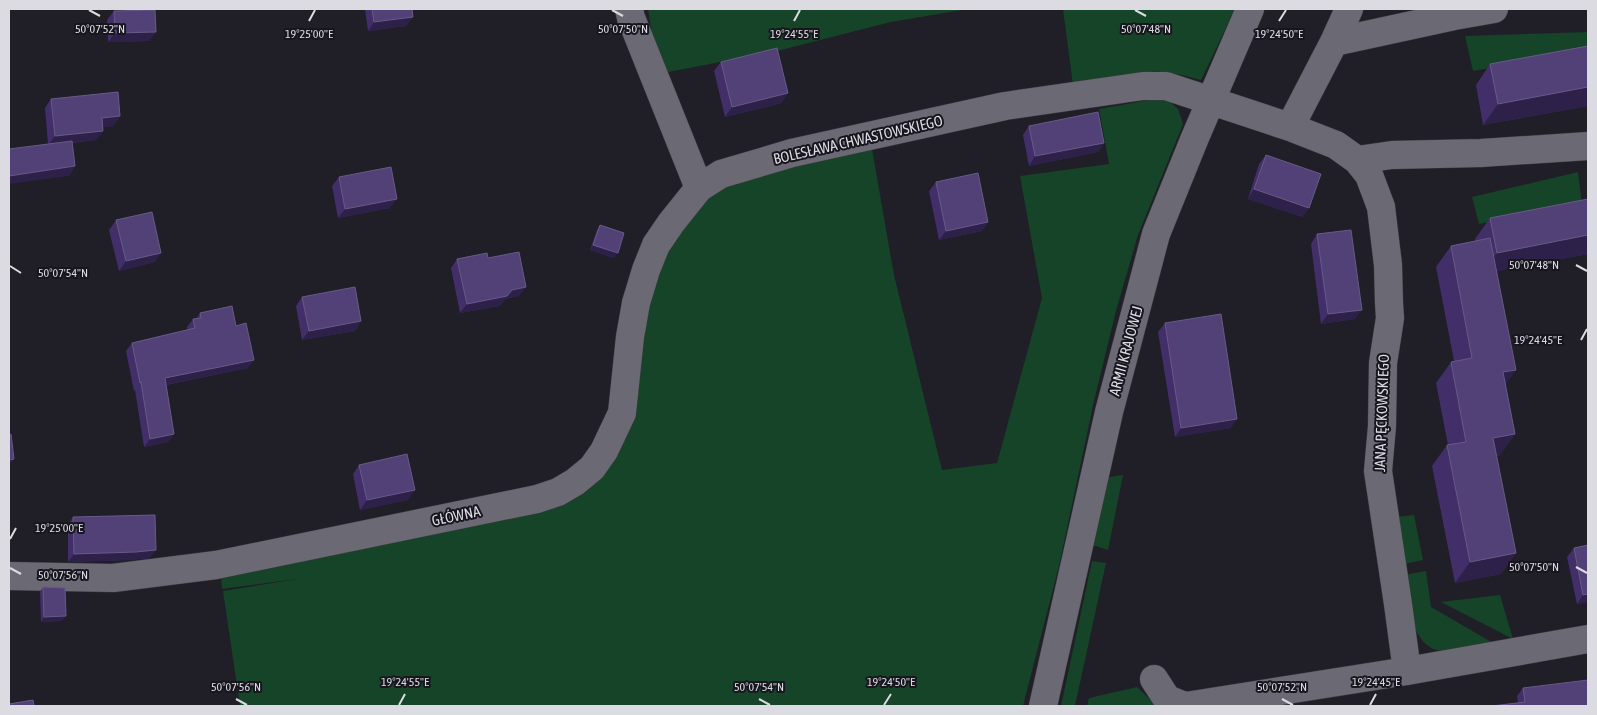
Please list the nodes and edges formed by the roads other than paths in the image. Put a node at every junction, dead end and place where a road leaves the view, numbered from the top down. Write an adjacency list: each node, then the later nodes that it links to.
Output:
1 (629, 9): 10 (street)
2 (1250, 9): 6 (street, ARMII KRAJOWEJ)
3 (1349, 9): 5 (street)
4 (1494, 9): 5 (street)
5 (1334, 42): 7 (street)
6 (1211, 102): 7 (street, JANA PĘCKOWSKIEGO); 10 (street, BOLESŁAWA CHWASTOWSKIEGO); 15 (street, ARMII KRAJOWEJ)
7 (1290, 127): 9 (street, JANA PĘCKOWSKIEGO)
8 (1588, 146): 9 (street)
9 (1357, 160): 13 (street, JANA PĘCKOWSKIEGO)
10 (699, 188): 11 (street, GŁÓWNA)
11 (9, 576)
12 (1588, 639): 13 (street)
13 (1407, 671): 16 (street)
14 (1154, 679): 16 (street)
15 (1043, 706)
16 (1185, 706)

